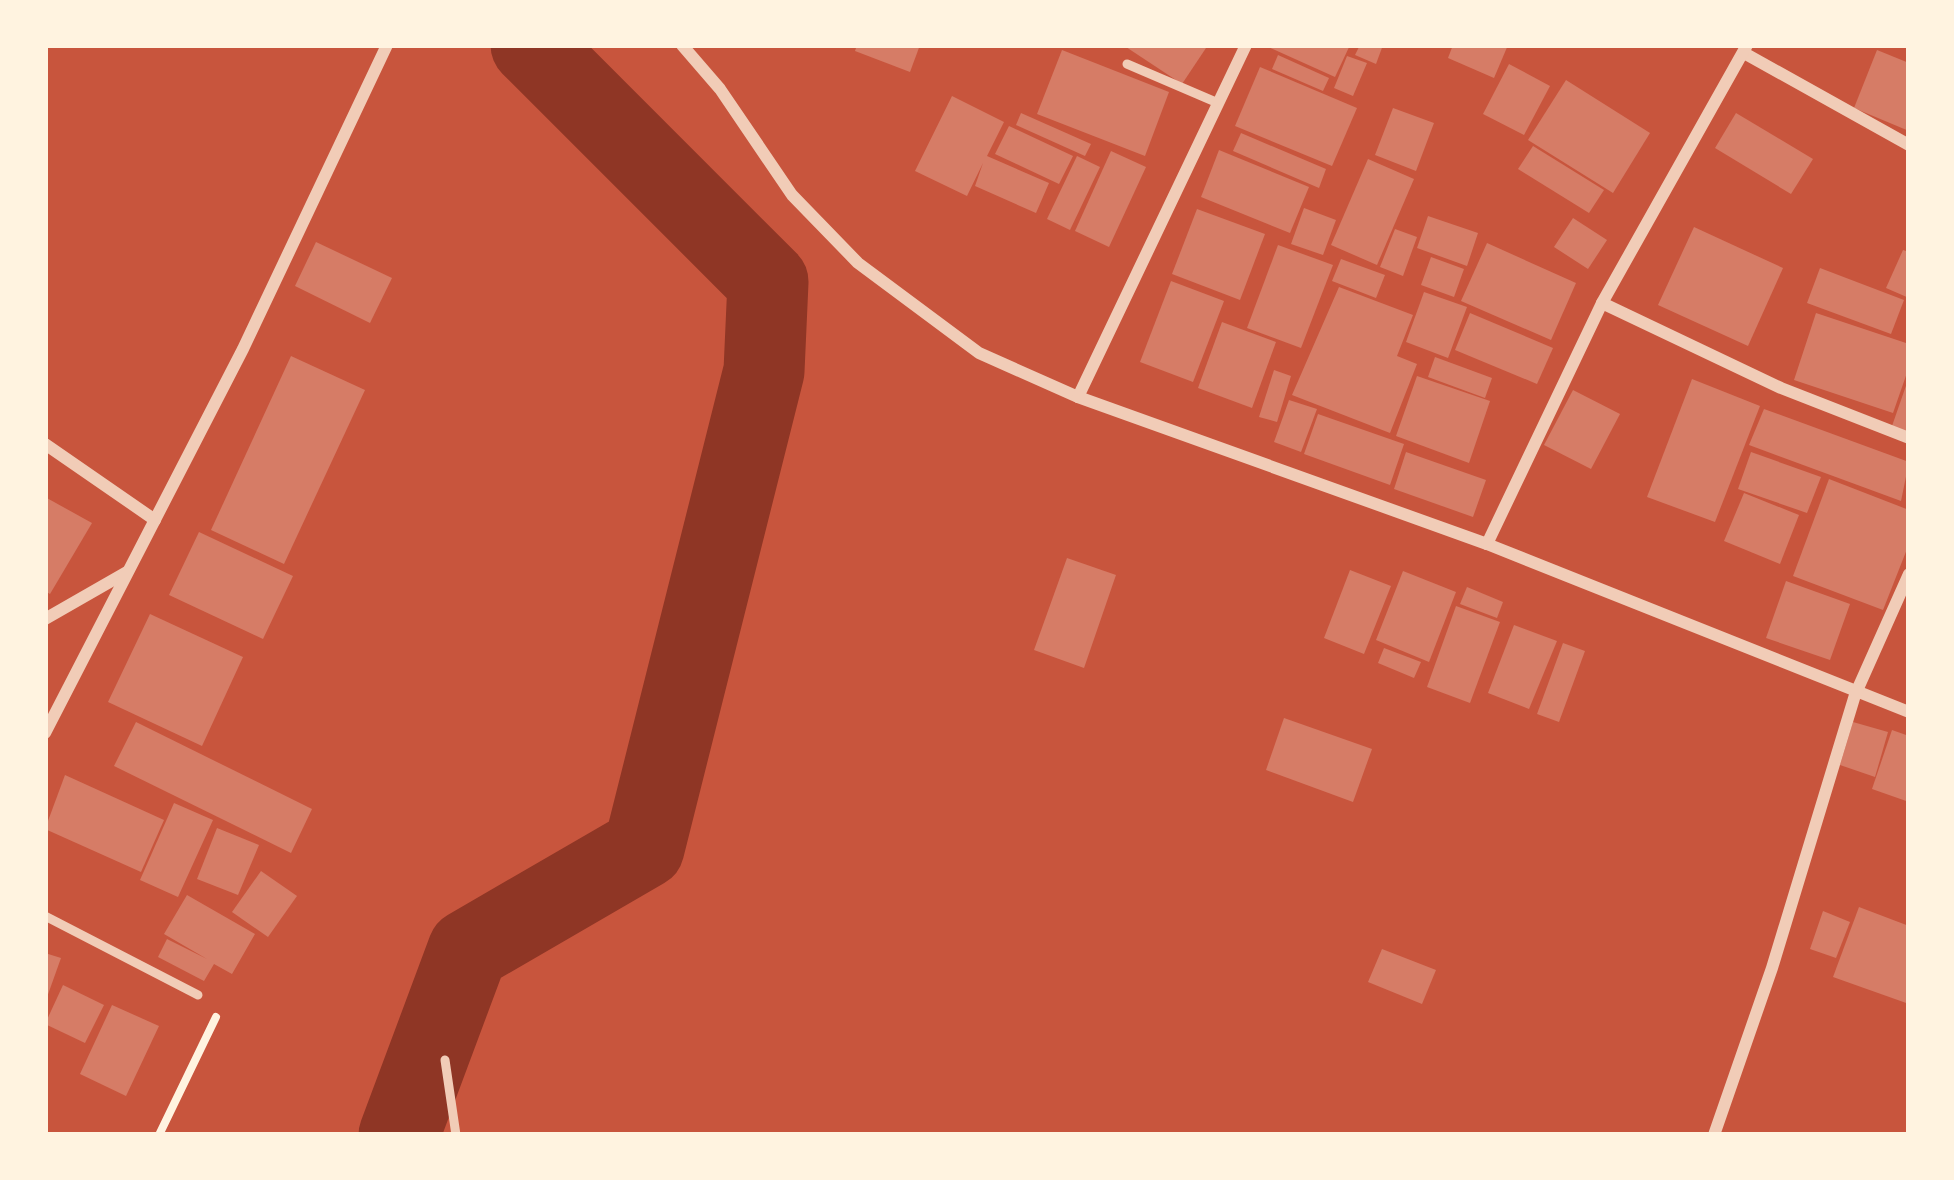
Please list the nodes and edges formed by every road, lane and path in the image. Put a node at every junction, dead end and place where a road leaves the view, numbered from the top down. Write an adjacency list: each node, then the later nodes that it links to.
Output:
1 (388, 45): 12 (street)
2 (682, 45): 9 (street)
3 (1246, 45): 6 (street)
4 (1746, 49): 7 (street); 8 (street)
5 (1127, 64): 6 (lane)
6 (1218, 103): 9 (street)
7 (1909, 145)
8 (1602, 304): 10 (street); 13 (street)
9 (1078, 397): 13 (street)
10 (1909, 438)
11 (45, 445): 12 (street)
12 (155, 520): 14 (street)
13 (1487, 544): 17 (street)
14 (131, 570): 16 (street); 19 (street)
15 (1909, 574): 17 (street)
16 (45, 619)
17 (1855, 694): 18 (street); 25 (street)
18 (1909, 712)
19 (45, 734)
20 (45, 916): 21 (lane)
21 (198, 995): 23 (path)
22 (445, 1060): 24 (lane)
23 (159, 1135)
24 (456, 1135)
25 (1714, 1135)

